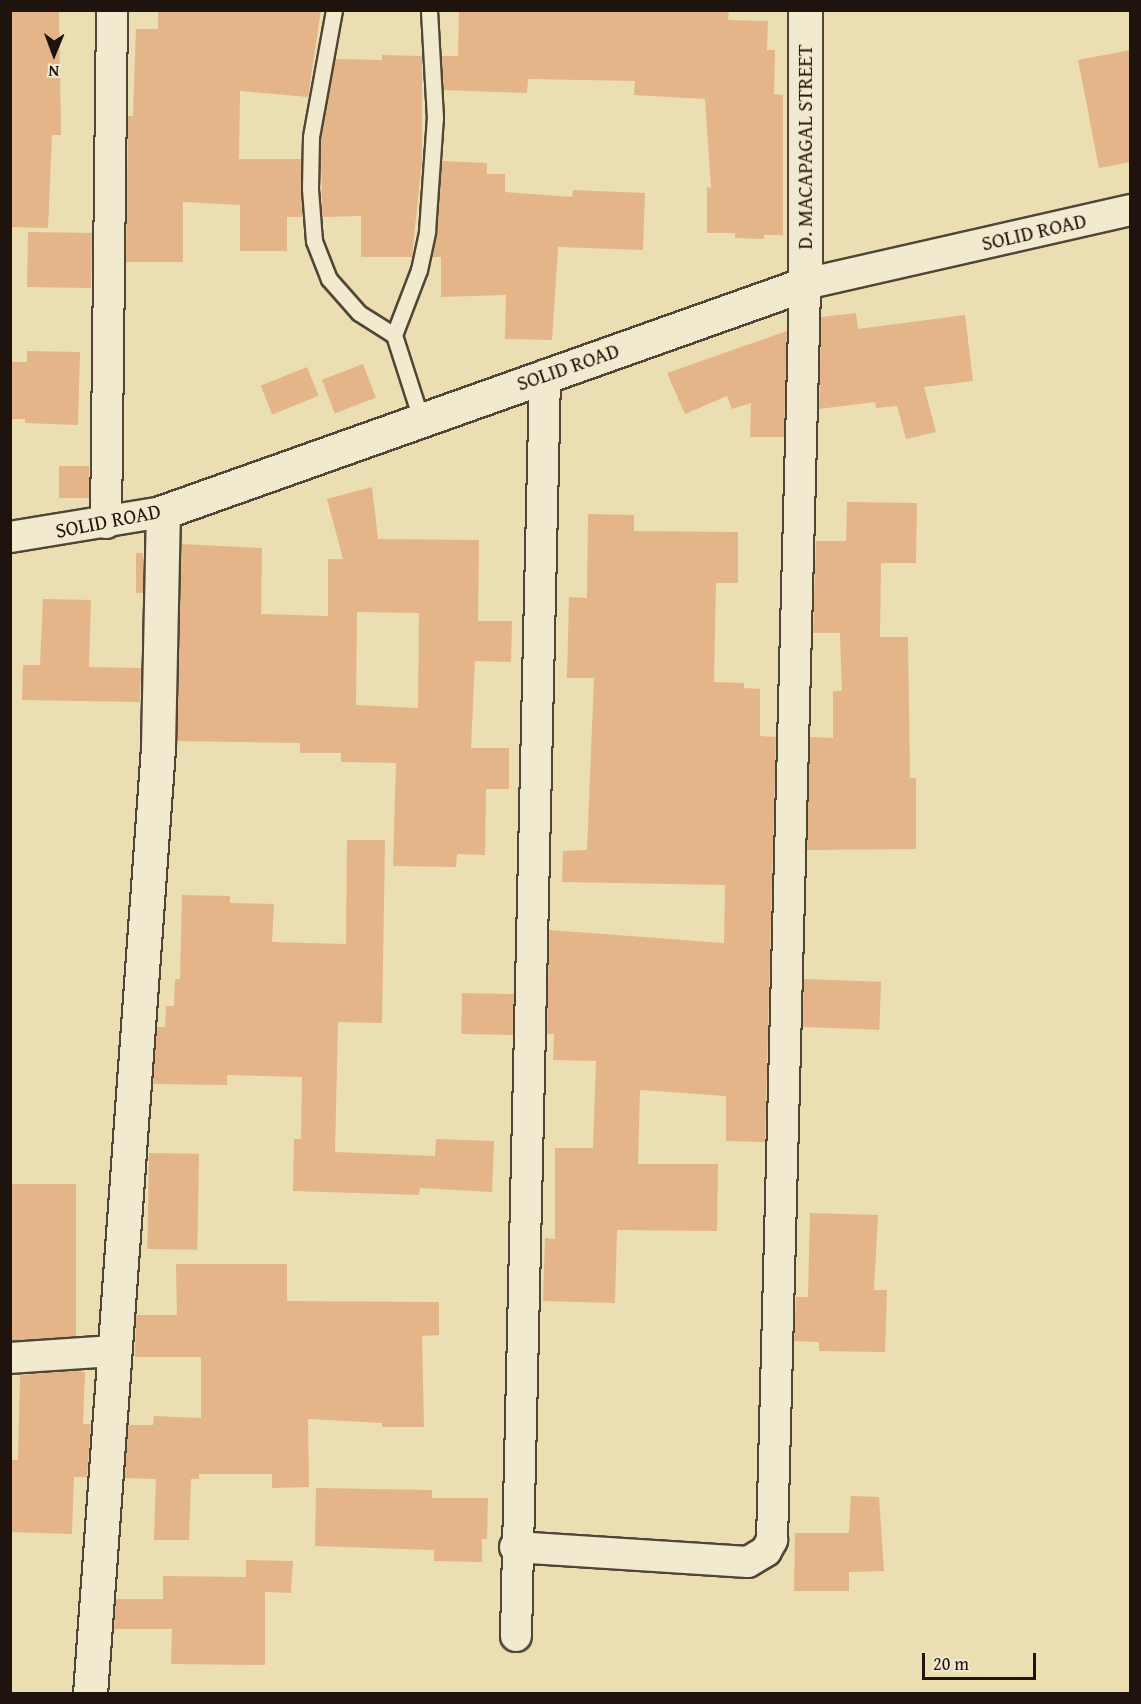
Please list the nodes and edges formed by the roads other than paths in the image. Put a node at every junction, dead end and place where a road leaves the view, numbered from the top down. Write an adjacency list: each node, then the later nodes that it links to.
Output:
1 (112, 10): 11 (street)
2 (334, 10): 7 (lane)
3 (429, 10): 7 (lane)
4 (805, 10): 6 (street, D. MACAPAGAL STREET)
5 (1131, 210): 6 (street, SOLID ROAD)
6 (805, 284): 8 (street, SOLID ROAD); 15 (street)
7 (394, 335): 9 (lane)
8 (544, 375): 9 (street, SOLID ROAD); 15 (street)
9 (421, 419): 10 (street, SOLID ROAD)
10 (163, 512): 11 (street, SOLID ROAD); 13 (street)
11 (106, 523): 12 (street, SOLID ROAD)
12 (10, 537)
13 (113, 1351): 14 (street); 17 (street)
14 (10, 1358)
15 (515, 1547): 16 (street)
16 (516, 1636)
17 (90, 1694)

